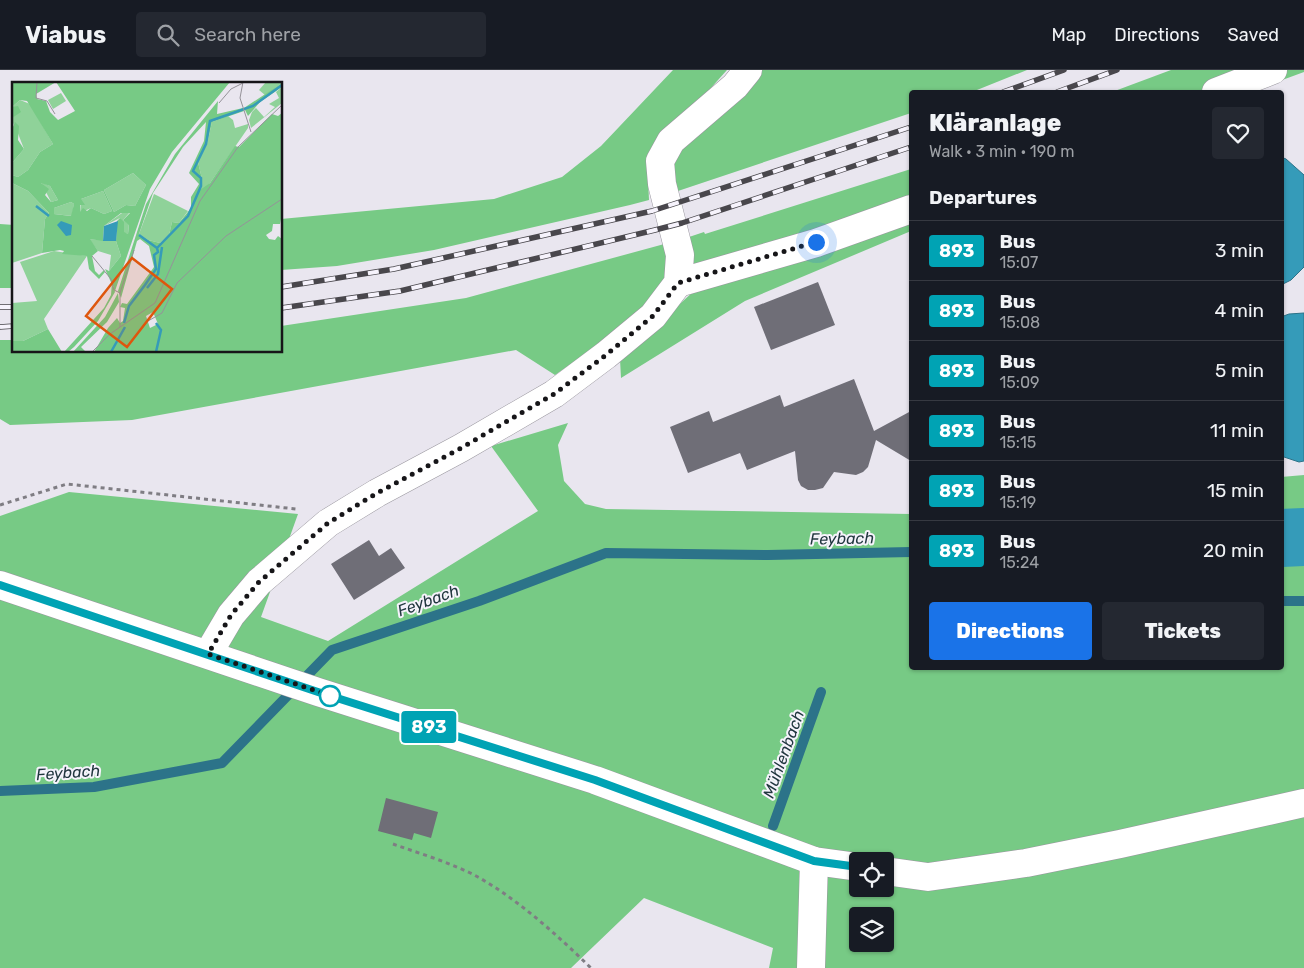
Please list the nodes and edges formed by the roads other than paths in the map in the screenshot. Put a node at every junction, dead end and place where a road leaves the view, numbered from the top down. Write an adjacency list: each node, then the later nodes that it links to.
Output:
1 (748, 70): 5 (main road)
2 (1273, 70): 3 (main road)
3 (1221, 90)
4 (909, 210): 5 (main road)
5 (678, 283): 7 (main road)
6 (0, 585): 7 (main road)
7 (208, 654): 9 (main road)
8 (1304, 803): 11 (main road)
9 (814, 861): 10 (main road); 12 (main road)
10 (849, 867)
11 (894, 872)
12 (811, 968)

